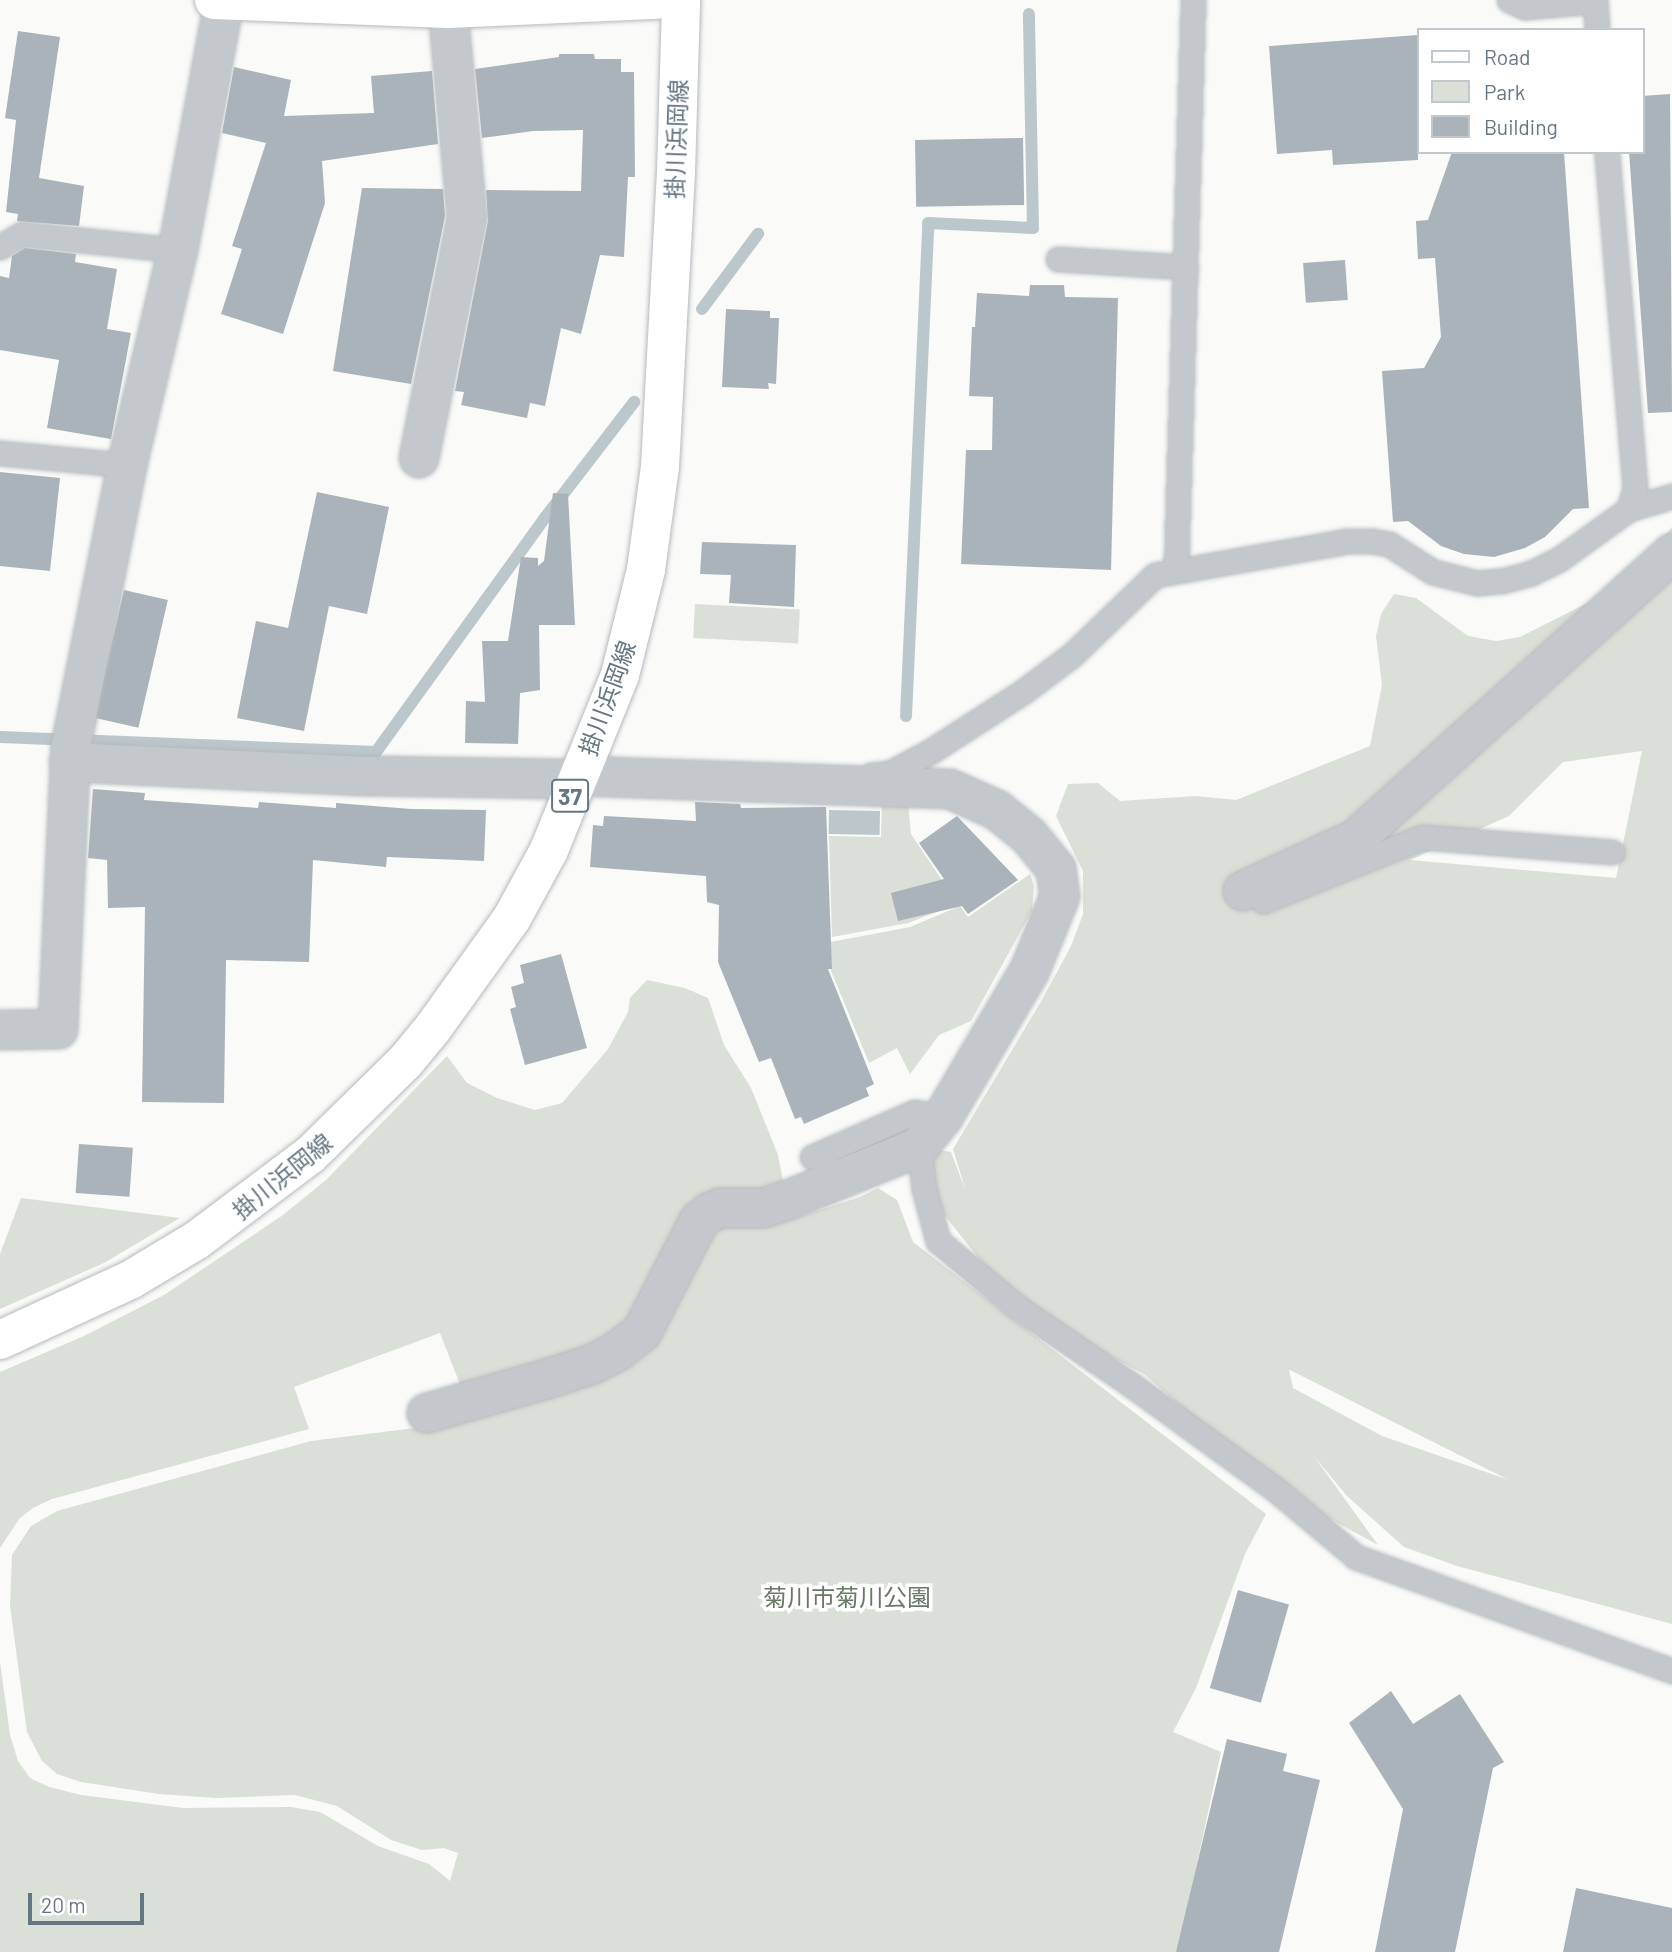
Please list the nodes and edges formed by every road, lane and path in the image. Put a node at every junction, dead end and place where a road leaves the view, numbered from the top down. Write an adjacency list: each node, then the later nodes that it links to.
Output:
1 (658, 0): 7 (main road)
2 (681, 0): 22 (main road, 掛川浜岡線 / 37)
3 (1193, 0): 13 (lane)
4 (1509, 0): 6 (lane)
5 (219, 1): 7 (main road); 11 (street)
6 (1595, 1): 8 (lane)
7 (447, 9): 15 (street)
8 (1597, 28)
9 (1607, 154): 18 (lane)
10 (0, 247): 11 (lane)
11 (178, 250): 16 (street)
12 (1058, 260): 13 (lane)
13 (1185, 267): 20 (lane)
14 (0, 453): 16 (lane)
15 (419, 458)
16 (127, 465): 21 (street)
17 (1672, 496): 18 (lane)
18 (1629, 509): 20 (lane)
19 (1672, 553): 25 (street)
20 (1176, 570): 23 (lane)
21 (72, 746): 22 (street); 26 (street)
22 (578, 776): 23 (street); 30 (main road, 掛川浜岡線 / 37)
23 (811, 783): 27 (street)
24 (1612, 852): 25 (lane)
25 (1243, 891)
26 (0, 1030)
27 (943, 1117): 28 (street); 29 (lane)
28 (919, 1147): 31 (street); 32 (lane)
29 (812, 1157)
30 (0, 1340)
31 (427, 1413)
32 (1672, 1671)

